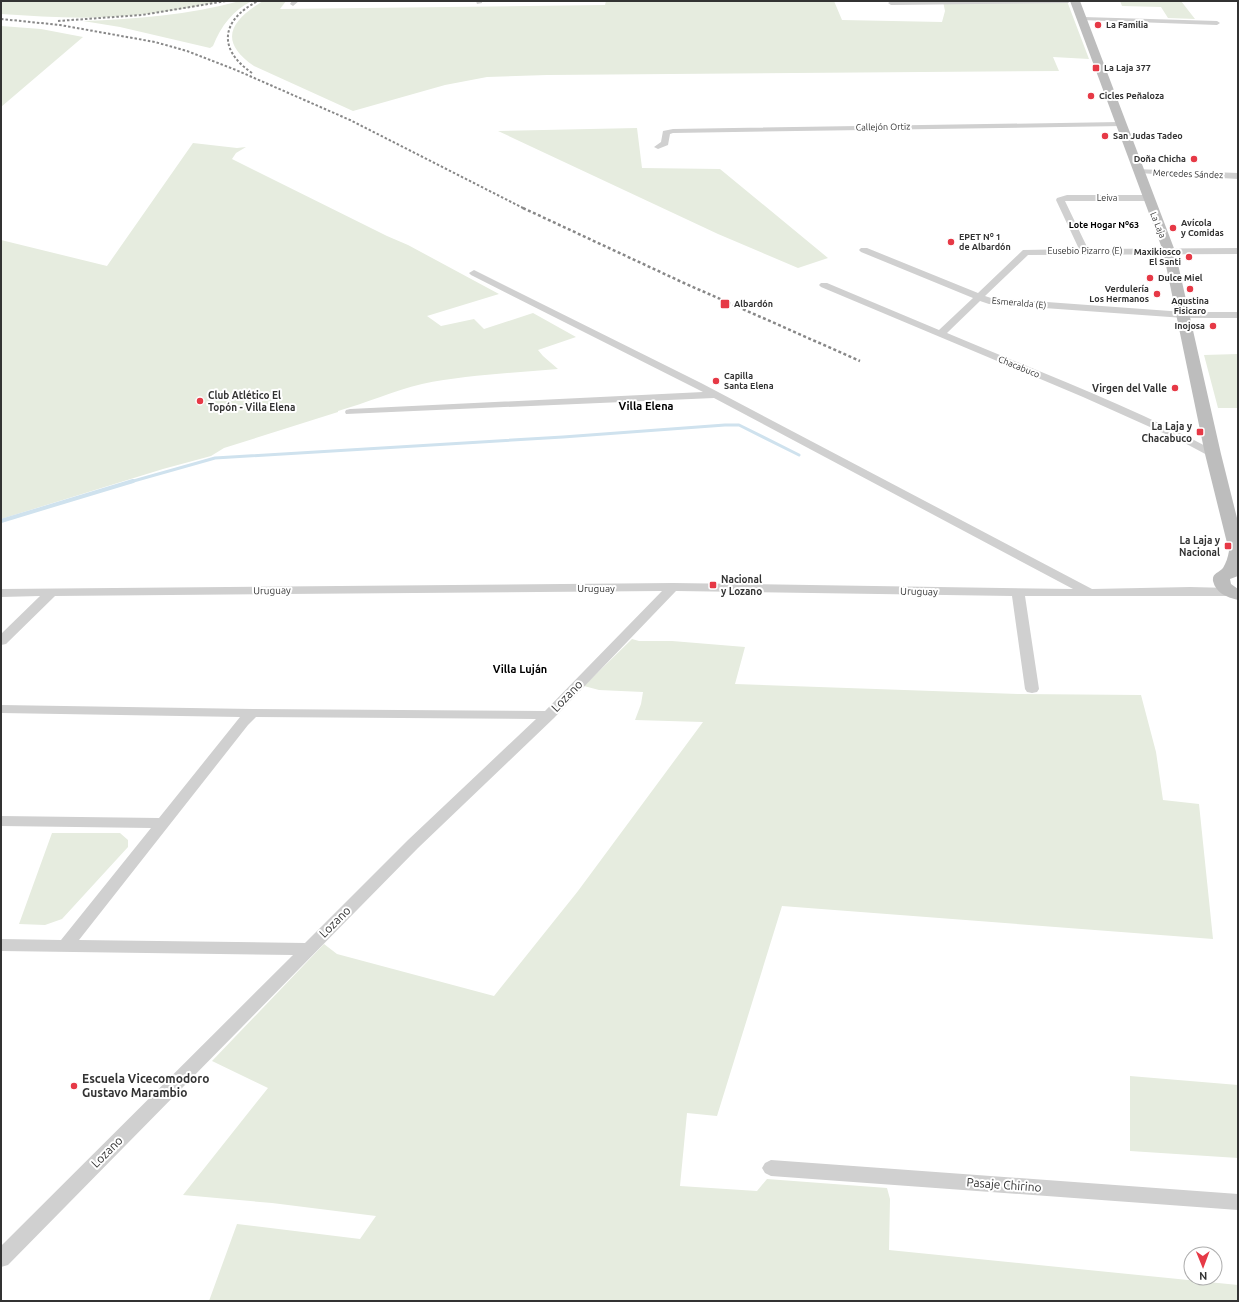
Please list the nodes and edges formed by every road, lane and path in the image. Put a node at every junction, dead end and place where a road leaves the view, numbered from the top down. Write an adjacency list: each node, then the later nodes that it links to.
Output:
1 (1068, 1): 3 (street)
2 (1075, 1): 4 (main road, La Laja)
3 (891, 3)
4 (1083, 19): 5 (street); 6 (main road, La Laja)
5 (1217, 23)
6 (1120, 124): 7 (street, Callejón Ortiz); 8 (main road, La Laja)
7 (658, 147)
8 (1138, 172): 9 (street, Mercedes Sández); 10 (main road, La Laja)
9 (1238, 176)
10 (1148, 198): 12 (street, Leiva); 13 (main road, La Laja)
11 (864, 250): 17 (street, Esmeralda (E))
12 (1084, 251): 13 (street, Eusebio Pizarro (E)); 17 (street, Eusebio Pizarro (E))
13 (1168, 251): 14 (street, Eusebio Pizarro (E)); 18 (main road, La Laja)
14 (1238, 251)
15 (474, 272): 21 (street)
16 (824, 285): 20 (street, Chacabuco)
17 (978, 297): 18 (street, Esmeralda (E)); 20 (street)
18 (1184, 315): 19 (street, Esmeralda (E)); 23 (main road, La Laja)
19 (1238, 316)
20 (940, 334): 23 (street, Chacabuco)
21 (715, 394): 22 (street); 31 (street)
22 (350, 412)
23 (1213, 454): 24 (main road, La Laja)
24 (1238, 551): 25 (main road, La Laja)
25 (1229, 574): 27 (street, Uruguay); 32 (main road)
26 (673, 587): 28 (street, Uruguay); 29 (street, Uruguay); 37 (street, Lozano)
27 (1190, 591): 31 (street, Uruguay); 32 (street, Uruguay)
28 (52, 592): 30 (street, Uruguay); 33 (street)
29 (1018, 592): 31 (street, Uruguay); 34 (street)
30 (1, 593)
31 (1089, 593)
32 (1235, 595)
33 (1, 641)
34 (1032, 689)
35 (1, 709): 36 (street)
36 (253, 713): 37 (street); 39 (street)
37 (549, 715): 42 (street, Lozano)
38 (1, 821): 39 (street)
39 (162, 823): 41 (street)
40 (1, 945): 41 (street)
41 (66, 946): 42 (street)
42 (308, 949): 45 (street, Lozano)
43 (771, 1168): 44 (street, Pasaje Chirino)
44 (1238, 1202)
45 (1, 1259)

